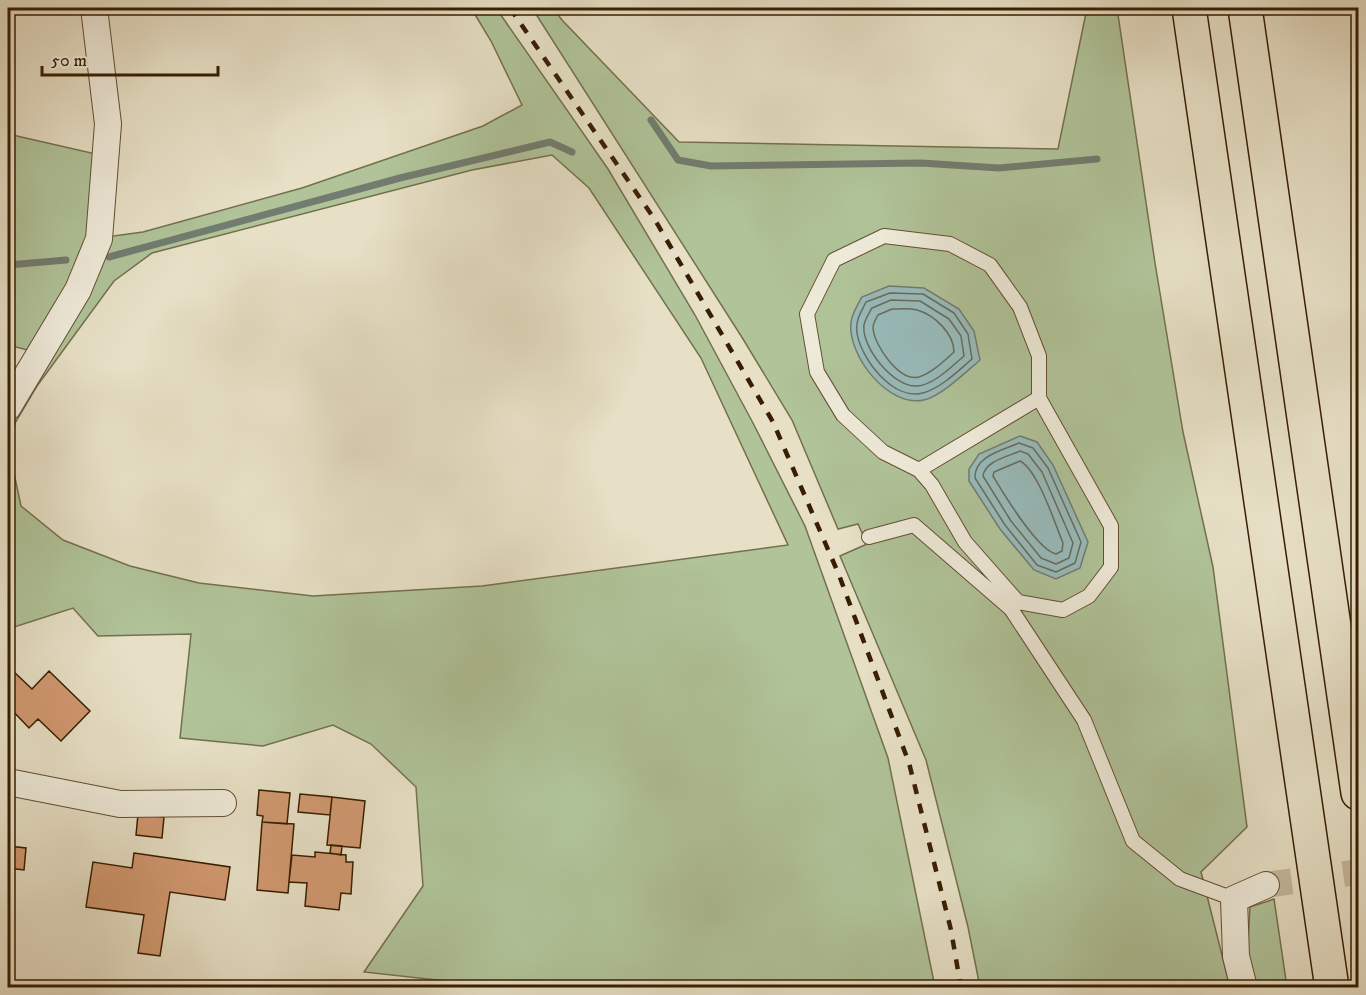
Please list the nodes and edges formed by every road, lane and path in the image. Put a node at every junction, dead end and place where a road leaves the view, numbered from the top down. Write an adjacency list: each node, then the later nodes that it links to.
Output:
1 (94, 8): 5 (street)
2 (1189, 8): 15 (highway)
3 (1245, 8): 10 (highway)
4 (1039, 398): 6 (lane); 6 (lane); 8 (lane)
5 (8, 406)
6 (919, 470): 8 (lane)
7 (869, 537): 8 (lane)
8 (1015, 605): 13 (lane)
9 (8, 782): 11 (street)
10 (1359, 793)
11 (223, 802)
12 (1266, 885): 13 (street)
13 (1234, 899): 14 (street)
14 (1244, 987)
15 (1332, 987)

